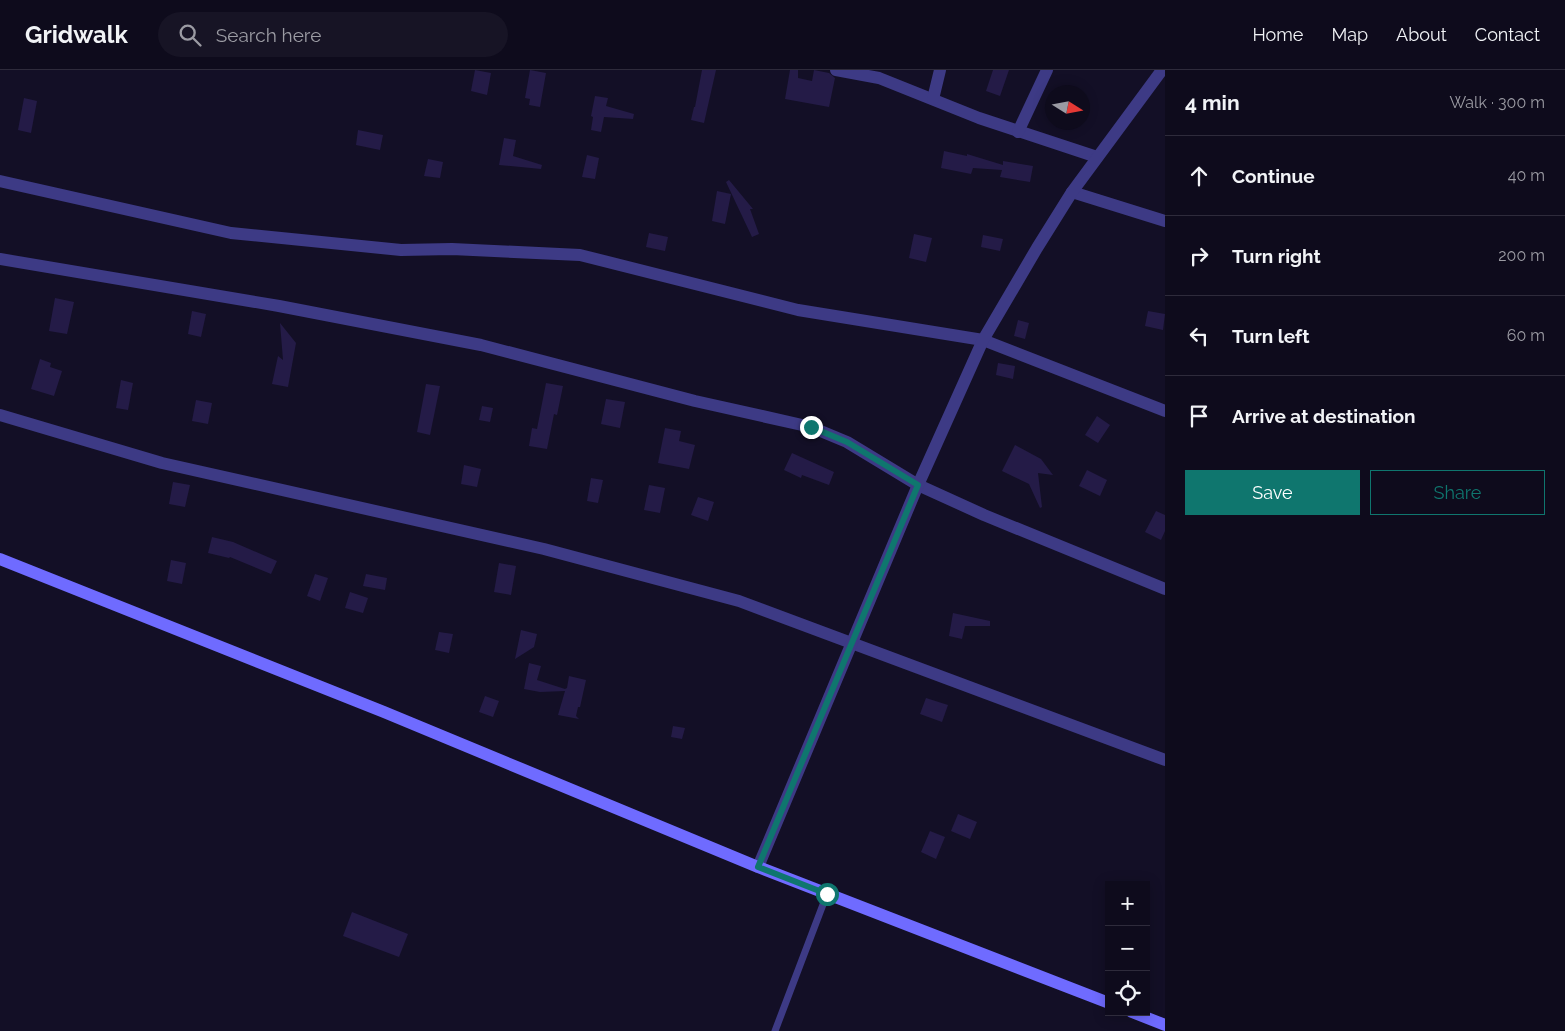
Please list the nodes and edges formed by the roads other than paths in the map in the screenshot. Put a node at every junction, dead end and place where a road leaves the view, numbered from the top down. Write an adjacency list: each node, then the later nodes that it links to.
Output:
1 (836, 70): 5 (street)
2 (940, 70): 5 (street)
3 (1047, 70): 6 (street)
4 (1162, 70): 7 (street)
5 (933, 99): 6 (street)
6 (1018, 132): 7 (street)
7 (1097, 157): 9 (street)
8 (0, 181): 12 (street)
9 (1072, 192): 10 (street); 12 (street)
10 (1165, 220)
11 (0, 259): 15 (street)
12 (983, 340): 13 (street); 15 (street)
13 (1165, 411)
14 (0, 415): 18 (street)
15 (918, 485): 17 (street); 18 (street)
16 (0, 559): 20 (main road)
17 (1165, 589)
18 (851, 644): 19 (street); 20 (street)
19 (1165, 760)
20 (758, 867): 21 (main road)
21 (827, 894): 22 (main road); 25 (lane)
22 (1105, 1001)
23 (1142, 1016): 24 (main road)
24 (1165, 1025)
25 (775, 1031)

